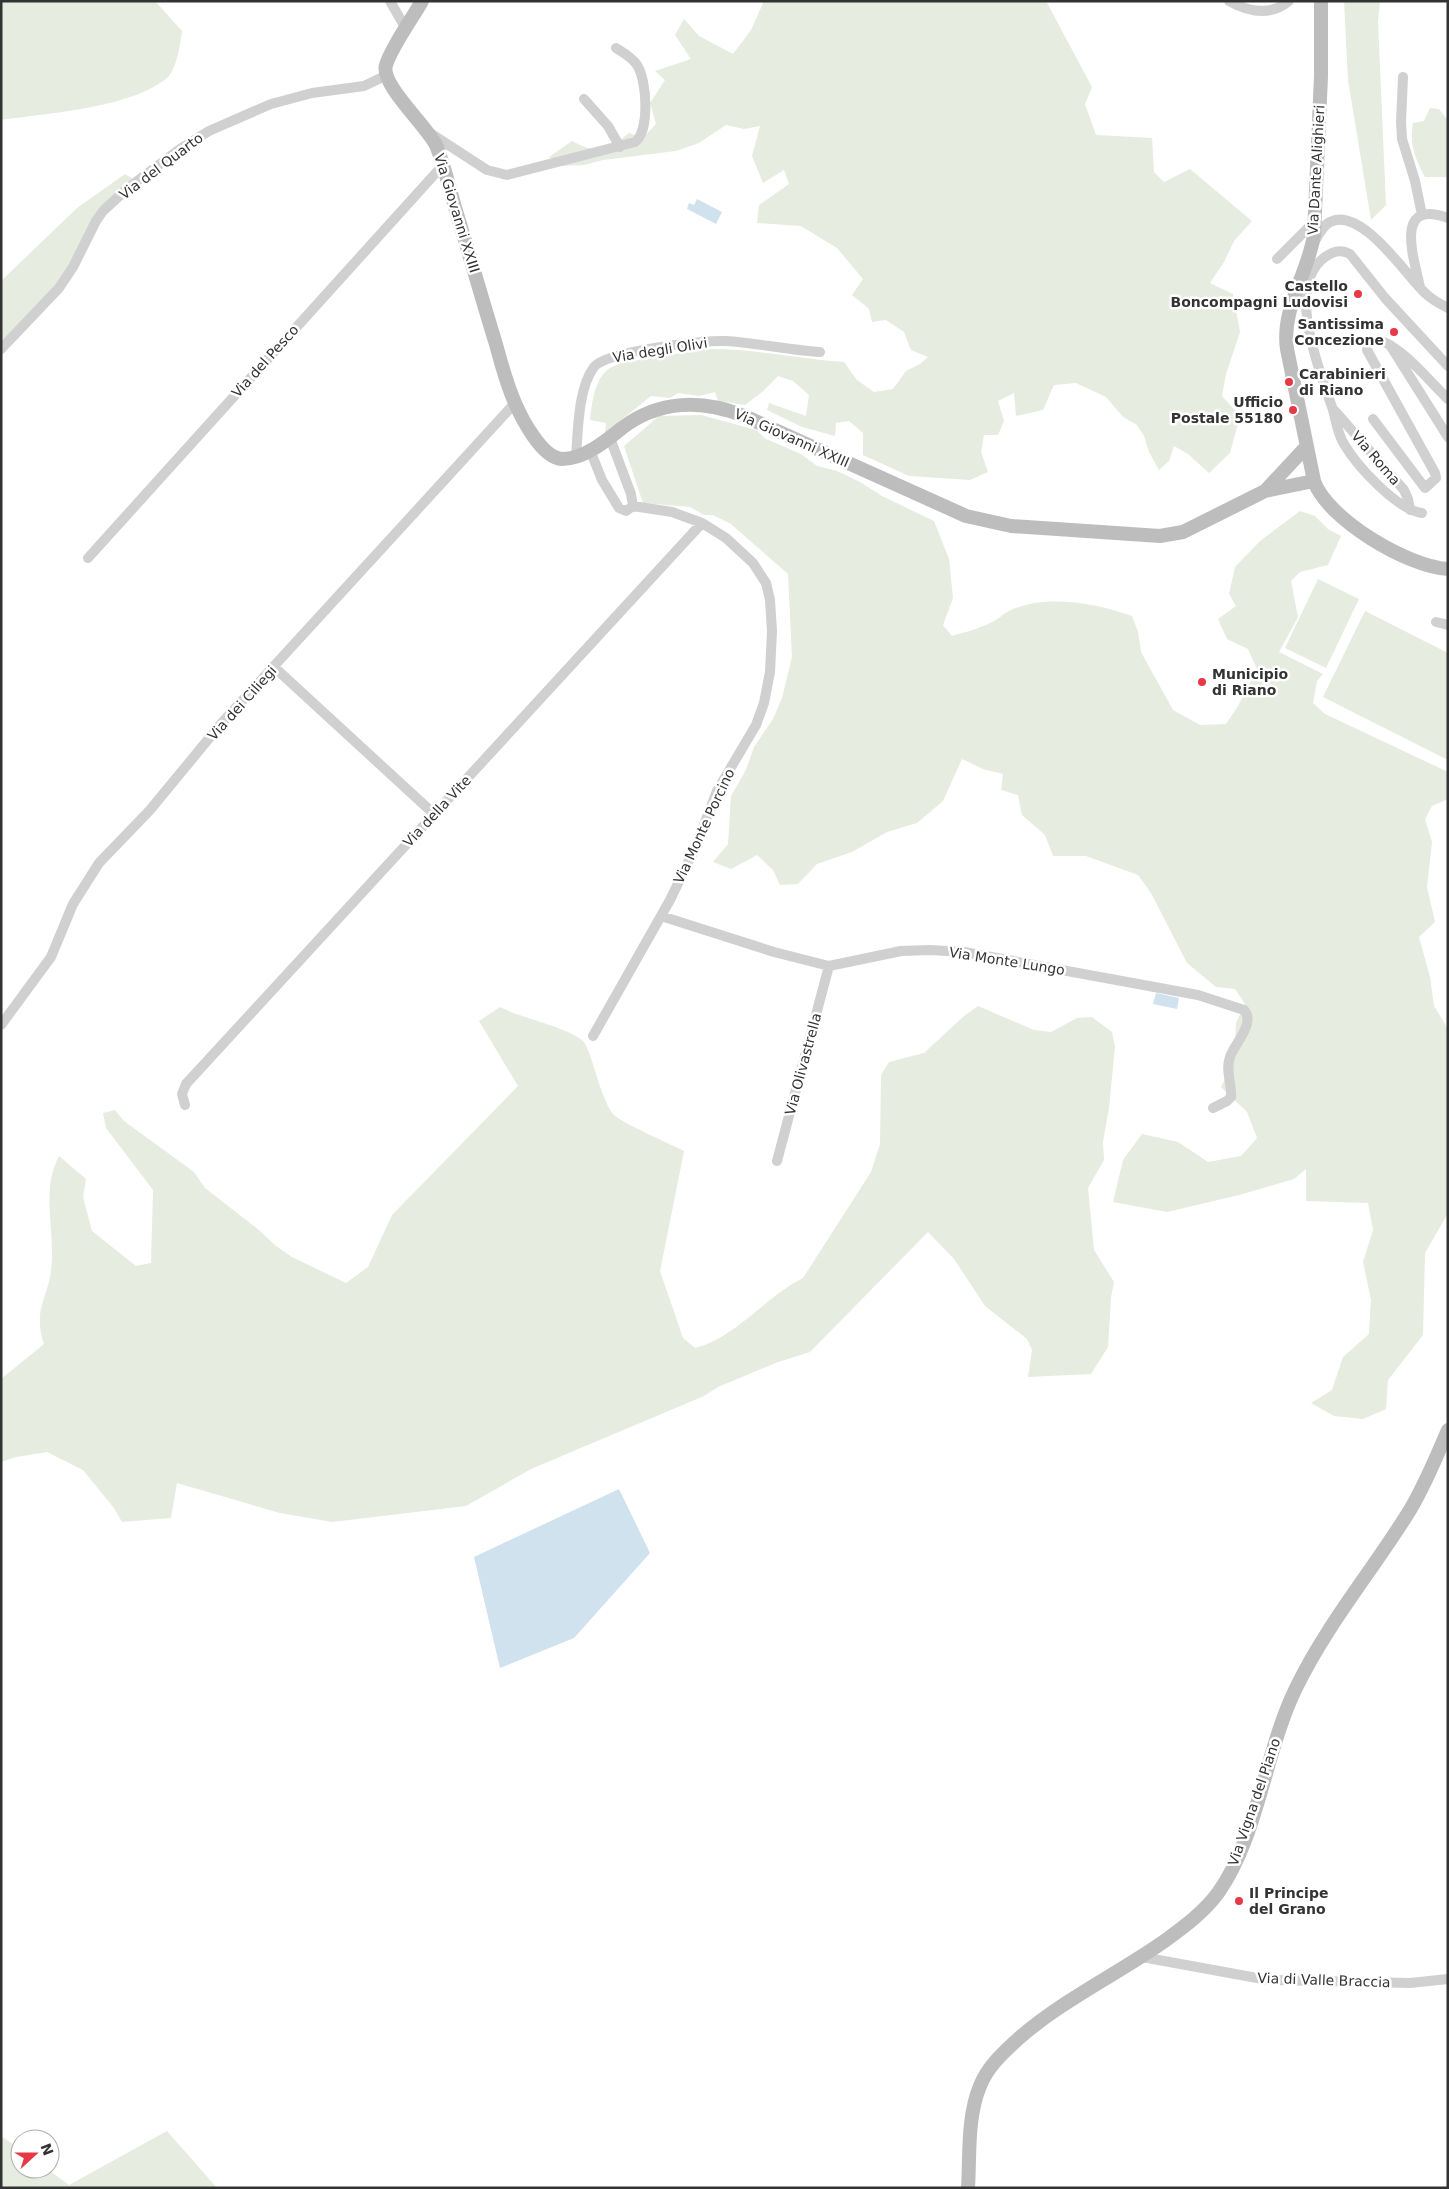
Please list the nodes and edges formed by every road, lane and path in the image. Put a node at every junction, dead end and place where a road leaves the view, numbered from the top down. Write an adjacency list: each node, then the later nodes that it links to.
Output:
1 (390, 1): 6 (street)
2 (422, 1): 6 (main road)
3 (1229, 1): 4 (street)
4 (1289, 1)
5 (1322, 1): 16 (main road, Via Dante Alighieri)
6 (406, 29): 8 (main road)
7 (616, 48): 12 (street)
8 (386, 76): 11 (main road, Via Giovanni XXIII); 22 (street, Via del Quarto)
9 (1403, 77): 14 (street)
10 (584, 99): 12 (street)
11 (429, 132): 12 (street); 13 (main road, Via Giovanni XXIII)
12 (620, 147)
13 (443, 165): 27 (main road, Via Giovanni XXIII); 41 (street, Via del Pesco)
14 (1422, 215): 15 (street); 20 (street)
15 (1448, 218)
16 (1315, 220): 17 (main road, Via Dante Alighieri); 18 (street)
17 (1312, 249): 19 (main road, Via Dante Alighieri); 20 (street)
18 (1277, 259)
19 (1305, 281): 25 (street); 28 (street); 32 (main road, Via Dante Alighieri)
20 (1421, 289): 21 (street)
21 (1448, 308)
22 (1, 349)
23 (1367, 350): 29 (street)
24 (820, 352): 34 (street, Via degli Olivi)
25 (1448, 366)
26 (1448, 399): 30 (street)
27 (515, 404): 34 (main road, Via Giovanni XXIII); 45 (street, Via dei Ciliegi)
28 (1333, 409): 38 (street, Via Roma); 38 (street)
29 (1373, 419)
30 (1448, 437)
31 (610, 438): 33 (main road, Via Giovanni XXIII); 36 (main road, Via Giovanni XXIII); 37 (street)
32 (1307, 446): 35 (main road, Via Dante Alighieri); 36 (main road, Via Giovanni XXIII)
33 (590, 450): 34 (main road, Via Giovanni XXIII); 37 (street, Via Monte Porcino)
34 (576, 456)
35 (1314, 481): 36 (main road, Via Giovanni XXIII); 42 (main road)
36 (1265, 490)
37 (633, 506): 40 (street, Via Monte Porcino)
38 (1410, 510): 39 (street)
39 (1422, 513)
40 (702, 523): 46 (street, Via della Vite); 47 (street, Via Monte Porcino)
41 (88, 558)
42 (1448, 569)
43 (1436, 622): 44 (street)
44 (1448, 625)
45 (274, 667): 46 (street); 49 (street, Via dei Ciliegi)
46 (434, 814): 51 (street, Via della Vite)
47 (661, 916): 48 (street, Via Monte Lungo); 50 (street, Via Monte Porcino)
48 (829, 966): 52 (street, Via Monte Lungo); 53 (street, Via Olivastrella)
49 (1, 1024)
50 (593, 1036)
51 (185, 1105)
52 (1213, 1108)
53 (778, 1161)
54 (1448, 1430): 55 (main road, Via Vigna del Piano)
55 (1142, 1957): 56 (street, Via di Valle Braccia); 57 (main road, Via Vigna del Piano)
56 (1448, 1979)
57 (968, 2188)

